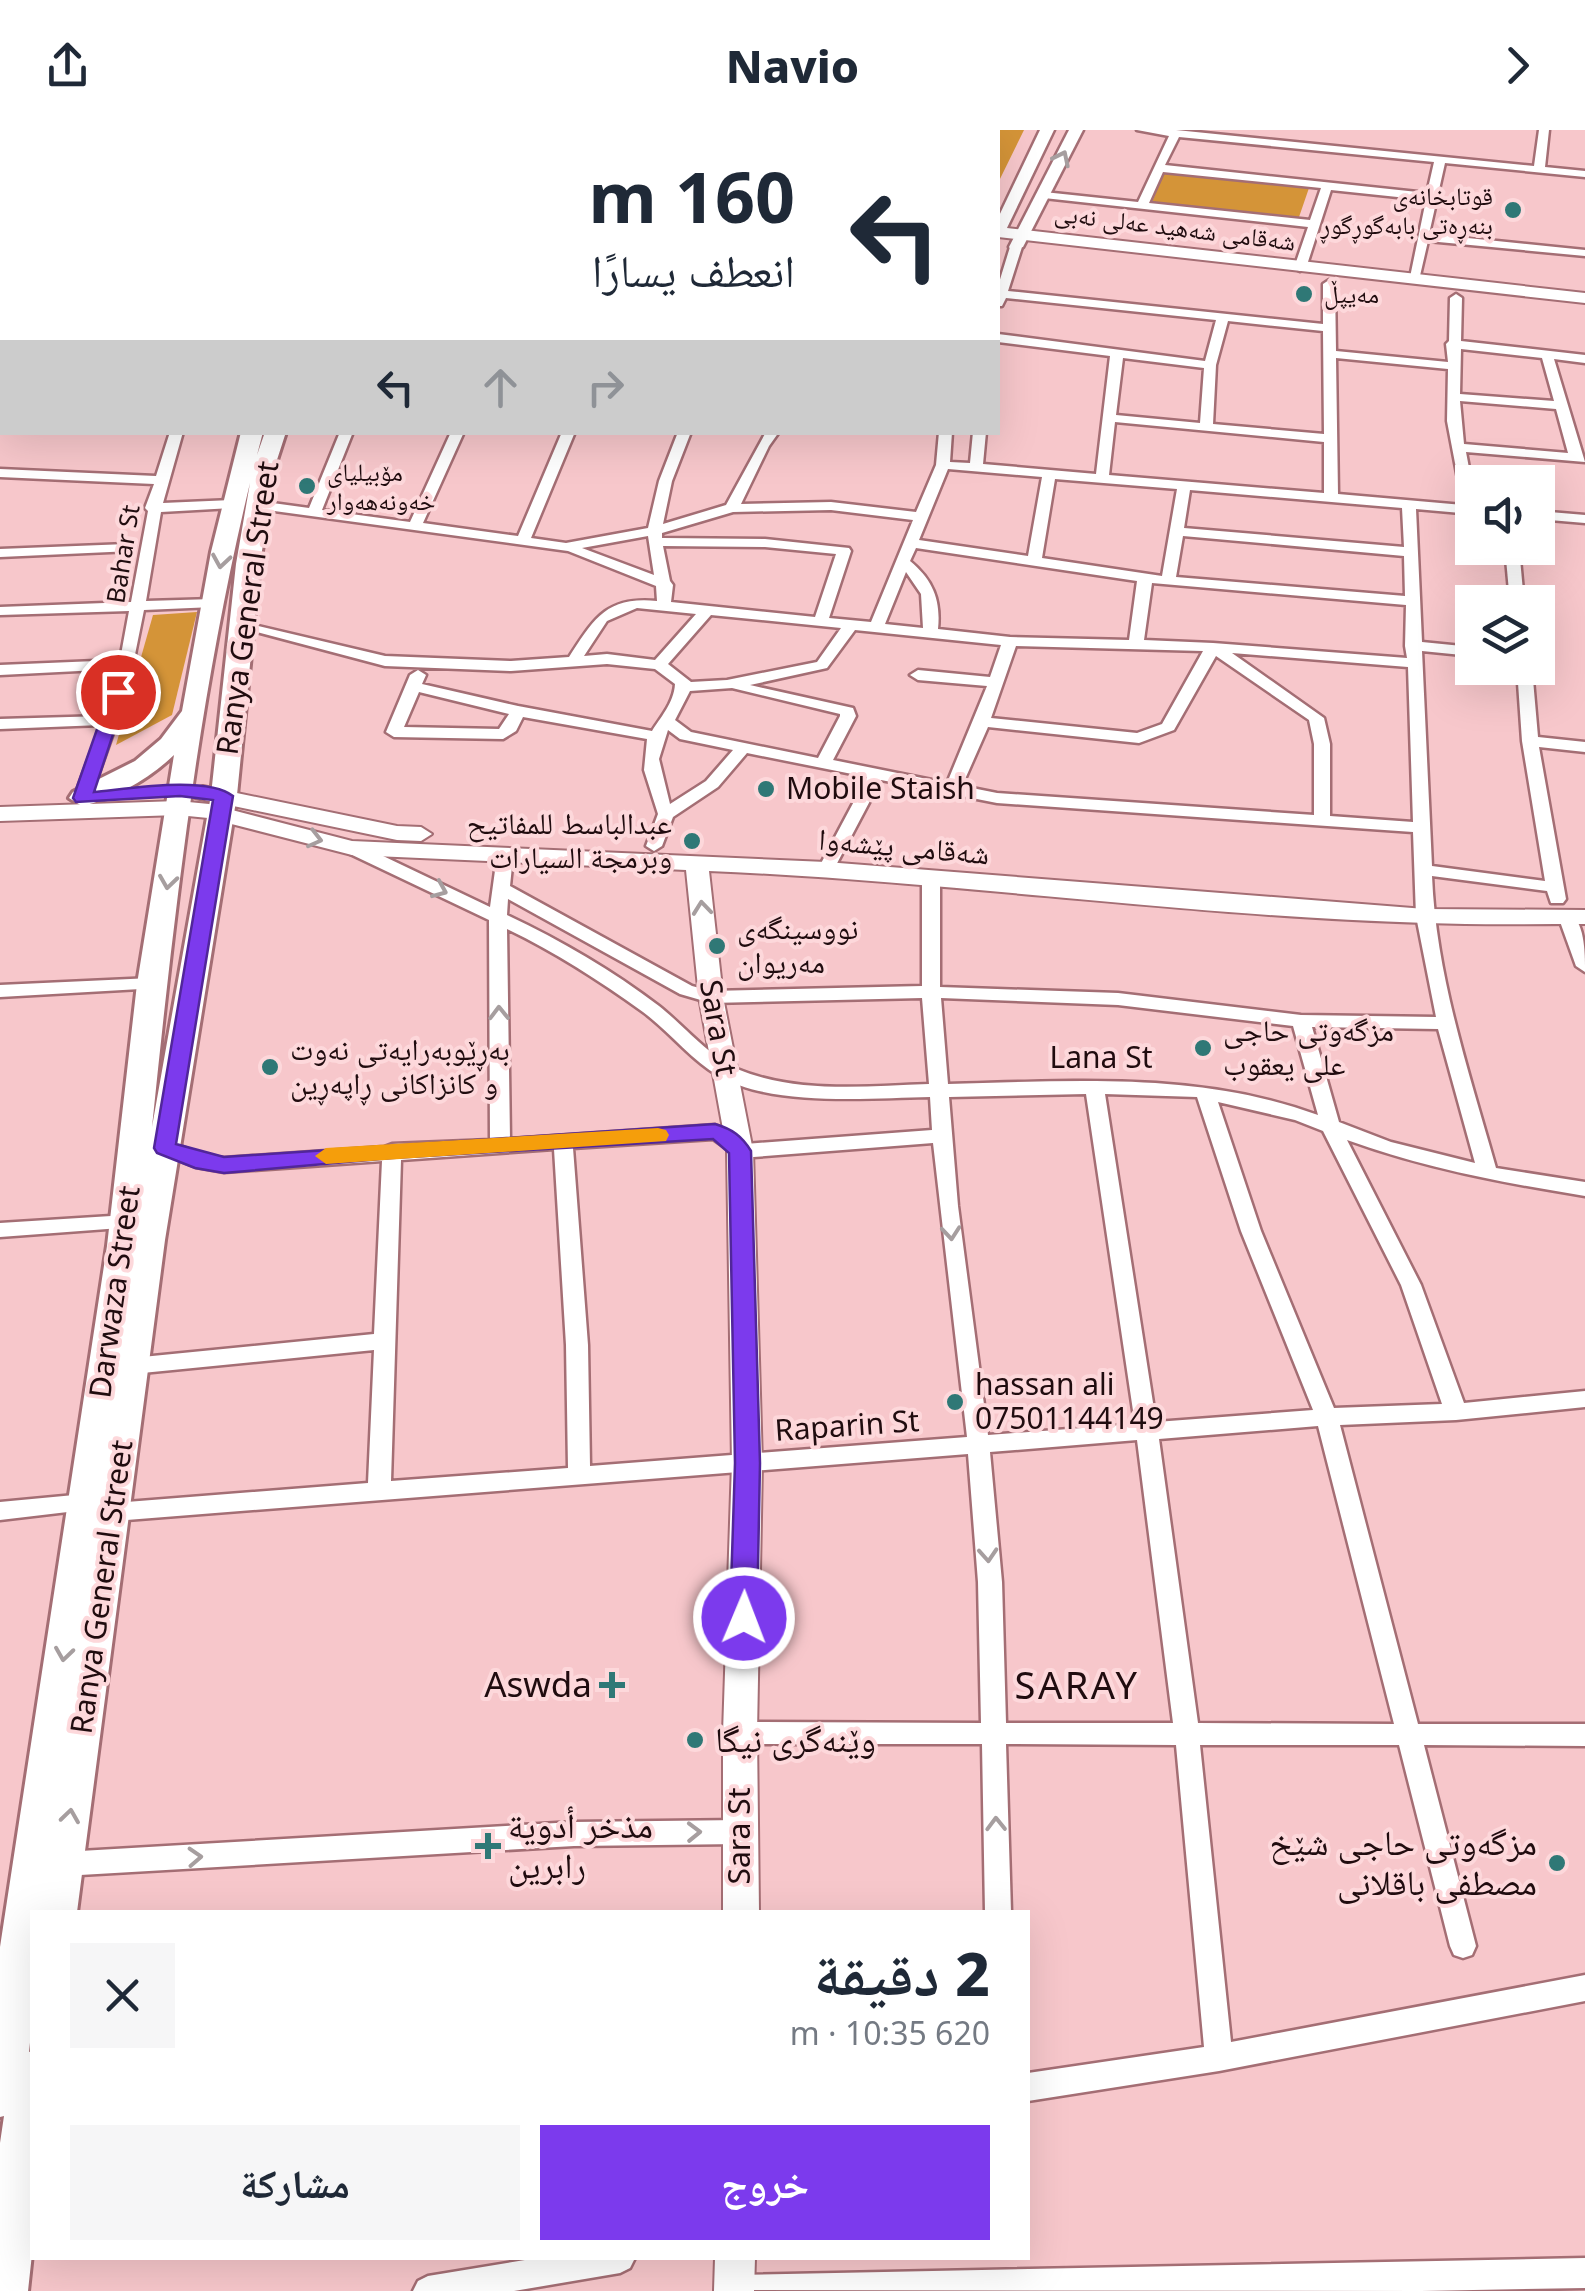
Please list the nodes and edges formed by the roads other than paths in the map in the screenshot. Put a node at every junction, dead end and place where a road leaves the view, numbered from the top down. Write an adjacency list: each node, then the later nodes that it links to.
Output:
1 (1047, 130): 17 (street)
2 (1076, 130): 13 (street, one-way to 2)
3 (1142, 130): 6 (street)
4 (1533, 130): 5 (street)
5 (1544, 130): 10 (street)
6 (1175, 134): 7 (street); 9 (street)
7 (1243, 135): 8 (street)
8 (1440, 160): 10 (street); 14 (street)
9 (1159, 168): 12 (street); 15 (street)
10 (1539, 170): 11 (street)
11 (1585, 174)
12 (1327, 186): 14 (street); 16 (street)
13 (1044, 195): 15 (street); 20 (street)
14 (1432, 198): 19 (street)
15 (1142, 206): 16 (street)
16 (1315, 224): 23 (street)
17 (1000, 228)
18 (1000, 233): 20 (main road, شەقامی شەهید عەلی نەبی)
19 (1424, 237): 22 (street); 24 (street)
20 (1021, 241): 21 (main road, شەقامی شەهید عەلی نەبی); 23 (main road, شەقامی شەهید عەلی نەبی); 25 (main road, شەقامی شەهید عەلی نەبی); 26 (street)
21 (1000, 245)
22 (1585, 253)
23 (1300, 268): 24 (main road, شەقامی شەهید عەلی نەبی)
24 (1413, 280): 28 (main road, شەقامی شەهید عەلی نەبی)
25 (1329, 284): 27 (main road, شەقامی شەهید عەلی نەبی); 32 (street)
26 (1000, 296)
27 (1456, 298): 30 (main road, شەقامی شەهید عەلی نەبی); 34 (street)
28 (1585, 298)
29 (1000, 299): 31 (street)
30 (1585, 311)
31 (1223, 316): 32 (street); 39 (street)
32 (1330, 328): 36 (street)
33 (1000, 338): 35 (street)
34 (1452, 344): 37 (street); 40 (street)
35 (1116, 352): 39 (street); 43 (street)
36 (1330, 354): 40 (street); 55 (street)
37 (1547, 355): 38 (street); 42 (street)
38 (1585, 360)
39 (1210, 365): 44 (street)
40 (1453, 366): 41 (street)
41 (1452, 397): 42 (street); 56 (street)
42 (1562, 406): 57 (street)
43 (1110, 418): 44 (street); 63 (street)
44 (1206, 427): 55 (street)
45 (176, 435): 64 (street, Bahar St)
46 (252, 435): 67 (highway, Darwaza Street)
47 (275, 435): 67 (highway, Ranya General Street)
48 (347, 435): 72 (street)
49 (457, 435): 76 (street)
50 (567, 435): 79 (street)
51 (684, 435): 78 (street)
52 (770, 435): 70 (street)
53 (946, 435): 58 (street)
54 (980, 435): 60 (street)
55 (1331, 439): 66 (street)
56 (1458, 448): 57 (street); 59 (street)
57 (1581, 458)
58 (944, 465): 60 (street); 74 (street)
59 (1462, 465)
60 (976, 468): 62 (street)
61 (0, 473): 64 (street)
62 (1050, 474): 63 (street); 85 (street)
63 (1102, 478): 65 (street)
64 (159, 480): 69 (street, Bahar St)
65 (1184, 485): 66 (street); 77 (street)
66 (1330, 498): 68 (street)
67 (245, 504): 69 (street); 72 (street); 91 (highway, Darwaza Street, one-way to 91); 98 (highway, Ranya General Street)
68 (1409, 504): 71 (street); 83 (street)
69 (152, 508): 93 (street, Bahar St)
70 (732, 508): 74 (street); 78 (street)
71 (1455, 508)
72 (314, 512): 76 (street)
73 (1555, 516): 75 (street)
74 (920, 517): 80 (street)
75 (1585, 519)
76 (416, 526): 79 (street)
77 (1176, 531): 83 (street); 88 (street)
78 (655, 536): 81 (street); 89 (street); 96 (street)
79 (523, 541): 81 (street)
80 (913, 543): 85 (street); 86 (street)
81 (566, 547): 89 (street)
82 (127, 548): 84 (street)
83 (1410, 552): 90 (street)
84 (0, 554)
85 (1034, 562): 87 (street)
86 (904, 564): 99 (street); 100 (street)
87 (1145, 578): 88 (street); 102 (street)
88 (1168, 581): 90 (street)
89 (666, 585): 92 (street)
90 (1411, 601): 105 (street)
91 (214, 603): 93 (street); 117 (highway, Darwaza Street)
92 (664, 605): 94 (street); 106 (street)
93 (138, 607): 95 (street); 107 (street, Bahar St)
94 (707, 610): 96 (street); 109 (street)
95 (0, 611)
96 (821, 621): 97 (street)
97 (852, 625): 99 (street); 113 (street)
98 (241, 626): 108 (street); 133 (highway, Ranya General Street)
99 (876, 626): 100 (street)
100 (930, 632): 101 (street)
101 (1010, 640): 102 (street); 112 (street)
102 (1136, 643): 103 (street)
103 (1213, 646): 105 (street); 121 (street); 136 (street)
104 (1455, 653): 105 (street)
105 (1412, 654): 137 (street)
106 (576, 659): 108 (street); 109 (street)
107 (127, 664): 110 (street); 119 (street, Bahar St)
108 (423, 664): 115 (street)
109 (659, 666): 116 (street)
110 (0, 670)
111 (918, 675): 112 (street)
112 (996, 682): 121 (street)
113 (727, 684): 116 (street); 127 (street)
114 (1525, 685): 124 (street)
115 (413, 686): 118 (street); 118 (street)
116 (684, 687): 120 (street)
117 (196, 708): 130 (highway); 131 (highway, Darwaza Street)
118 (518, 711): 123 (street)
119 (110, 720): 122 (street); 130 (street, Bahar St)
120 (666, 721): 123 (street); 126 (street)
121 (982, 722): 129 (street)
122 (0, 724)
123 (654, 736): 135 (street)
124 (1530, 740): 125 (street); 146 (street)
125 (1585, 746)
126 (743, 748): 127 (street); 135 (street)
127 (823, 764): 128 (street)
128 (877, 773): 129 (street); 141 (street)
129 (953, 789): 136 (street)
130 (82, 798): 131 (main road); 132 (main road)
131 (179, 799): 133 (main road); 134 (main road); 150 (highway, Darwaza Street, one-way to 150)
132 (0, 803)
133 (222, 805): 138 (main road, شەقامی پێشەوا); 139 (main road, شەقامی پێشەوا, one-way to 139); 164 (highway, Ranya General Street)
134 (0, 814)
135 (666, 814): 138 (street)
136 (1322, 819): 137 (street)
137 (1420, 827): 143 (street)
138 (654, 846): 141 (main road, شەقامی پێشەوا)
139 (352, 848): 140 (main road, شەقامی پێشەوا); 148 (street, one-way to 148)
140 (505, 856): 142 (main road, شەقامی پێشەوا); 145 (street)
141 (830, 862): 142 (main road, شەقامی پێشەوا); 144 (main road, شەقامی پێشەوا); 147 (main road, شەقامی پێشەوا)
142 (697, 863): 153 (main road, Sara St, one-way to 142)
143 (1423, 870): 146 (street); 147 (street)
144 (931, 879): 147 (main road, شەقامی پێشەوا); 152 (street)
145 (501, 888): 148 (street); 153 (street)
146 (1570, 904): 147 (main road, شەقامی پێشەوا); 149 (street)
147 (1425, 908): 155 (street)
148 (498, 916): 156 (street); 163 (street, one-way to 148)
149 (1585, 966)
150 (152, 984): 151 (street); 169 (highway, Darwaza Street)
151 (0, 991)
152 (932, 992): 153 (street); 154 (street); 158 (street)
153 (711, 996): 156 (main road, Sara St)
154 (1301, 1020): 155 (street); 160 (street)
155 (1446, 1023): 167 (street)
156 (726, 1072): 158 (street, Lana St); 166 (main road, Sara St)
157 (1095, 1087): 158 (street, Lana St); 159 (street, Lana St); 176 (street)
158 (940, 1091): 161 (street)
159 (1205, 1092): 160 (street, Lana St); 175 (street)
160 (1331, 1127): 167 (street, Lana St); 174 (street)
161 (944, 1136): 166 (street); 177 (street, one-way to 177)
162 (563, 1143): 163 (street); 166 (street); 179 (street)
163 (500, 1146): 165 (street)
164 (165, 1148): 165 (street); 172 (highway, Ranya General Street)
165 (392, 1150): 171 (street)
166 (740, 1151): 178 (main road, Sara St)
167 (1488, 1173): 168 (street, Lana St)
168 (1585, 1188)
169 (127, 1222): 170 (street); 172 (highway, Darwaza Street)
170 (0, 1230)
171 (384, 1340): 172 (street); 180 (street)
172 (119, 1368): 181 (highway, Ranya General Street)
173 (1583, 1405): 174 (street, Raparin St)
174 (1456, 1412): 175 (street, Raparin St)
175 (1328, 1418): 176 (street, Raparin St); 186 (street)
176 (1147, 1432): 177 (street, Raparin St); 185 (street)
177 (979, 1446): 178 (street, Raparin St); 184 (street, one-way to 184)
178 (748, 1463): 179 (street, Raparin St); 183 (main road, Sara St)
179 (579, 1477): 180 (street, Raparin St)
180 (379, 1493): 181 (street, Raparin St)
181 (100, 1507): 182 (street, Raparin St); 189 (highway, Ranya General Street, one-way to 181); 190 (highway, one-way to 190)
182 (0, 1510)
183 (740, 1733): 184 (street); 188 (main road, Sara St)
184 (994, 1734): 185 (street); 193 (street, one-way to 184)
185 (1186, 1734): 186 (street); 197 (street)
186 (1407, 1734): 187 (street); 195 (street)
187 (1585, 1735)
188 (740, 1832): 189 (street, one-way to 188); 192 (main road, Sara St)
189 (63, 1864): 191 (highway, Ranya General Street)
190 (31, 1910)
191 (56, 1910)
192 (740, 1910)
193 (998, 1910)
194 (30, 1919): 200 (highway, one-way to 200)
195 (1462, 1946)
196 (1585, 1988): 197 (street)
197 (1219, 2058): 198 (street)
198 (1030, 2086)
199 (30, 2088): 204 (highway)
200 (0, 2095)
201 (608, 2260): 205 (street)
202 (1585, 2273): 203 (street)
203 (734, 2279)
204 (4, 2291)
205 (428, 2291)

